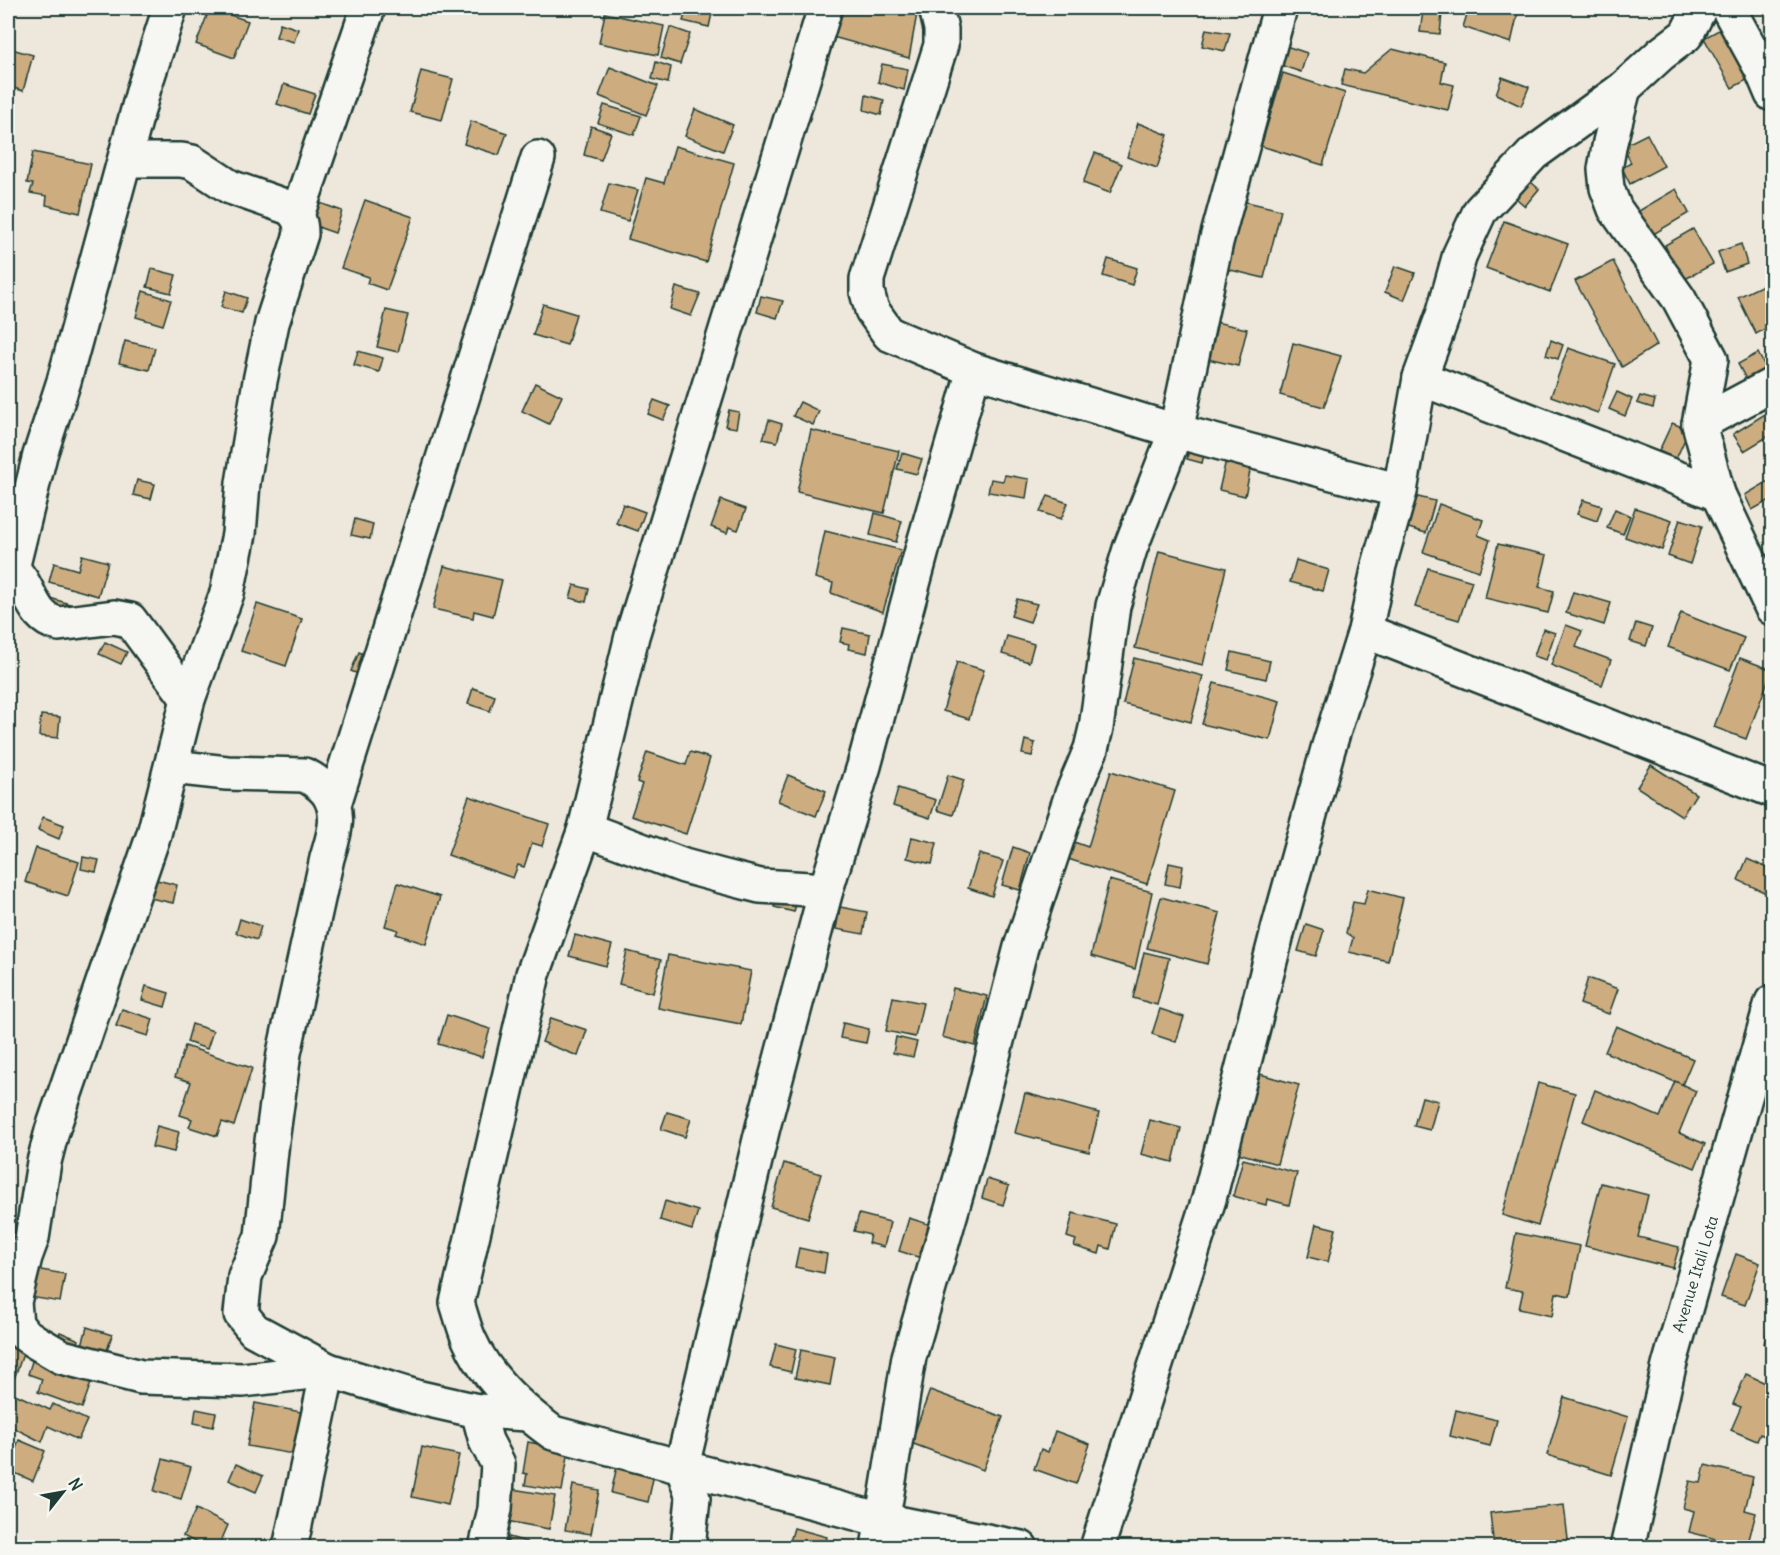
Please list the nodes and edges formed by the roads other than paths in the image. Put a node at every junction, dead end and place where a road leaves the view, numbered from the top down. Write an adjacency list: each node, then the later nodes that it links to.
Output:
1 (170, 8): 11 (street)
2 (368, 8): 12 (street)
3 (825, 8): 27 (street)
4 (936, 8): 13 (street)
5 (1280, 8): 17 (street)
6 (1700, 8): 8 (street)
7 (1728, 8): 9 (street)
8 (1624, 88): 14 (street); 16 (street)
9 (1773, 94)
10 (538, 158): 26 (street)
11 (125, 160): 12 (street); 20 (street)
12 (297, 215): 23 (street)
13 (974, 370): 17 (street); 28 (street)
14 (1419, 378): 18 (street); 19 (street)
15 (1773, 385): 16 (street)
16 (1699, 424): 19 (street)
17 (1176, 432): 18 (street); 35 (street)
18 (1400, 491): 22 (street)
19 (1719, 494): 21 (street)
20 (10, 577): 23 (street)
21 (1773, 608)
22 (1365, 631): 25 (street); 40 (street)
23 (189, 699): 24 (street)
24 (172, 767): 26 (street); 30 (street)
25 (1773, 790)
26 (334, 804): 31 (street)
27 (585, 829): 28 (street); 33 (street)
28 (826, 890): 34 (street)
29 (1773, 1002): 41 (street, Avenue Itali Lota)
30 (11, 1300): 31 (street)
31 (328, 1370): 32 (street); 36 (street)
32 (478, 1411): 33 (street); 37 (street)
33 (528, 1414): 34 (street)
34 (682, 1466): 35 (street); 38 (street)
35 (880, 1534): 39 (street)
36 (290, 1548)
37 (486, 1548)
38 (688, 1548)
39 (1022, 1548)
40 (1097, 1548)
41 (1627, 1548)

